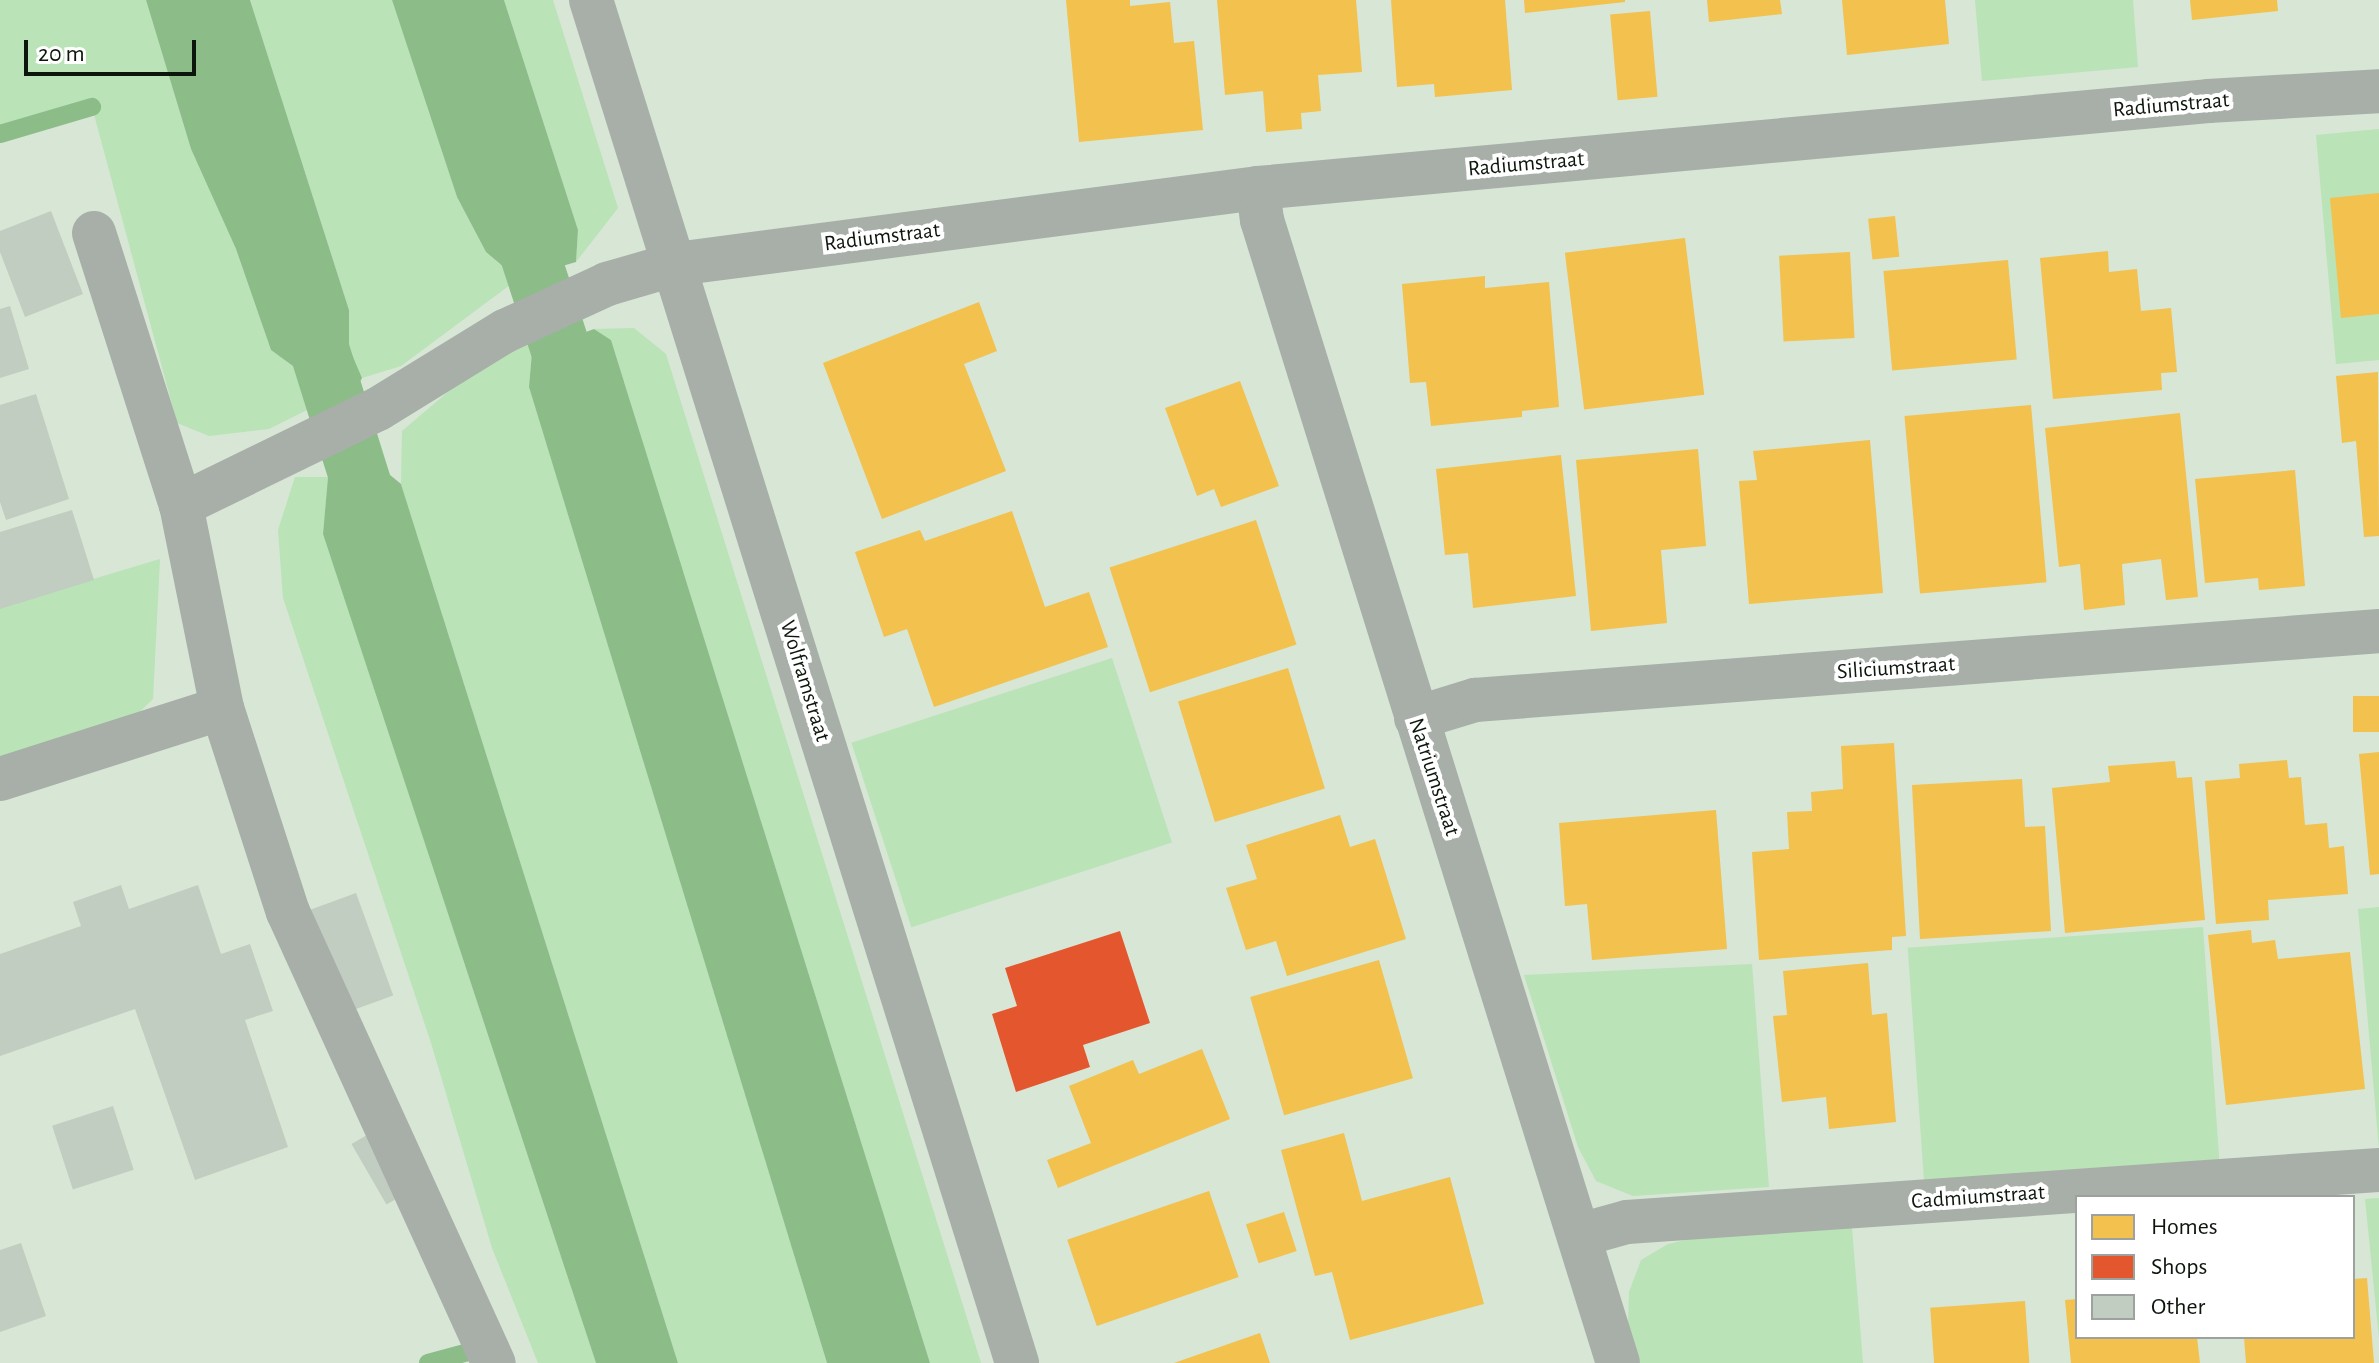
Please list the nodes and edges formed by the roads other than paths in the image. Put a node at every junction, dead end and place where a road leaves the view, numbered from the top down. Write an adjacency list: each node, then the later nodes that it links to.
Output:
1 (591, 0): 5 (street, Wolframstraat)
2 (2379, 91): 3 (street, Radiumstraat)
3 (1258, 188): 5 (street, Radiumstraat); 9 (street, Natriumstraat)
4 (94, 233): 6 (street)
5 (676, 264): 6 (street, Radiumstraat); 14 (street, Wolframstraat)
6 (181, 505): 8 (street)
7 (2379, 631): 9 (street, Siliciumstraat)
8 (222, 708): 10 (street); 13 (street)
9 (1416, 718): 12 (street, Natriumstraat)
10 (0, 779)
11 (2379, 1170): 12 (street, Cadmiumstraat)
12 (1580, 1235): 15 (street, Natriumstraat)
13 (494, 1363)
14 (1017, 1363)
15 (1618, 1363)

